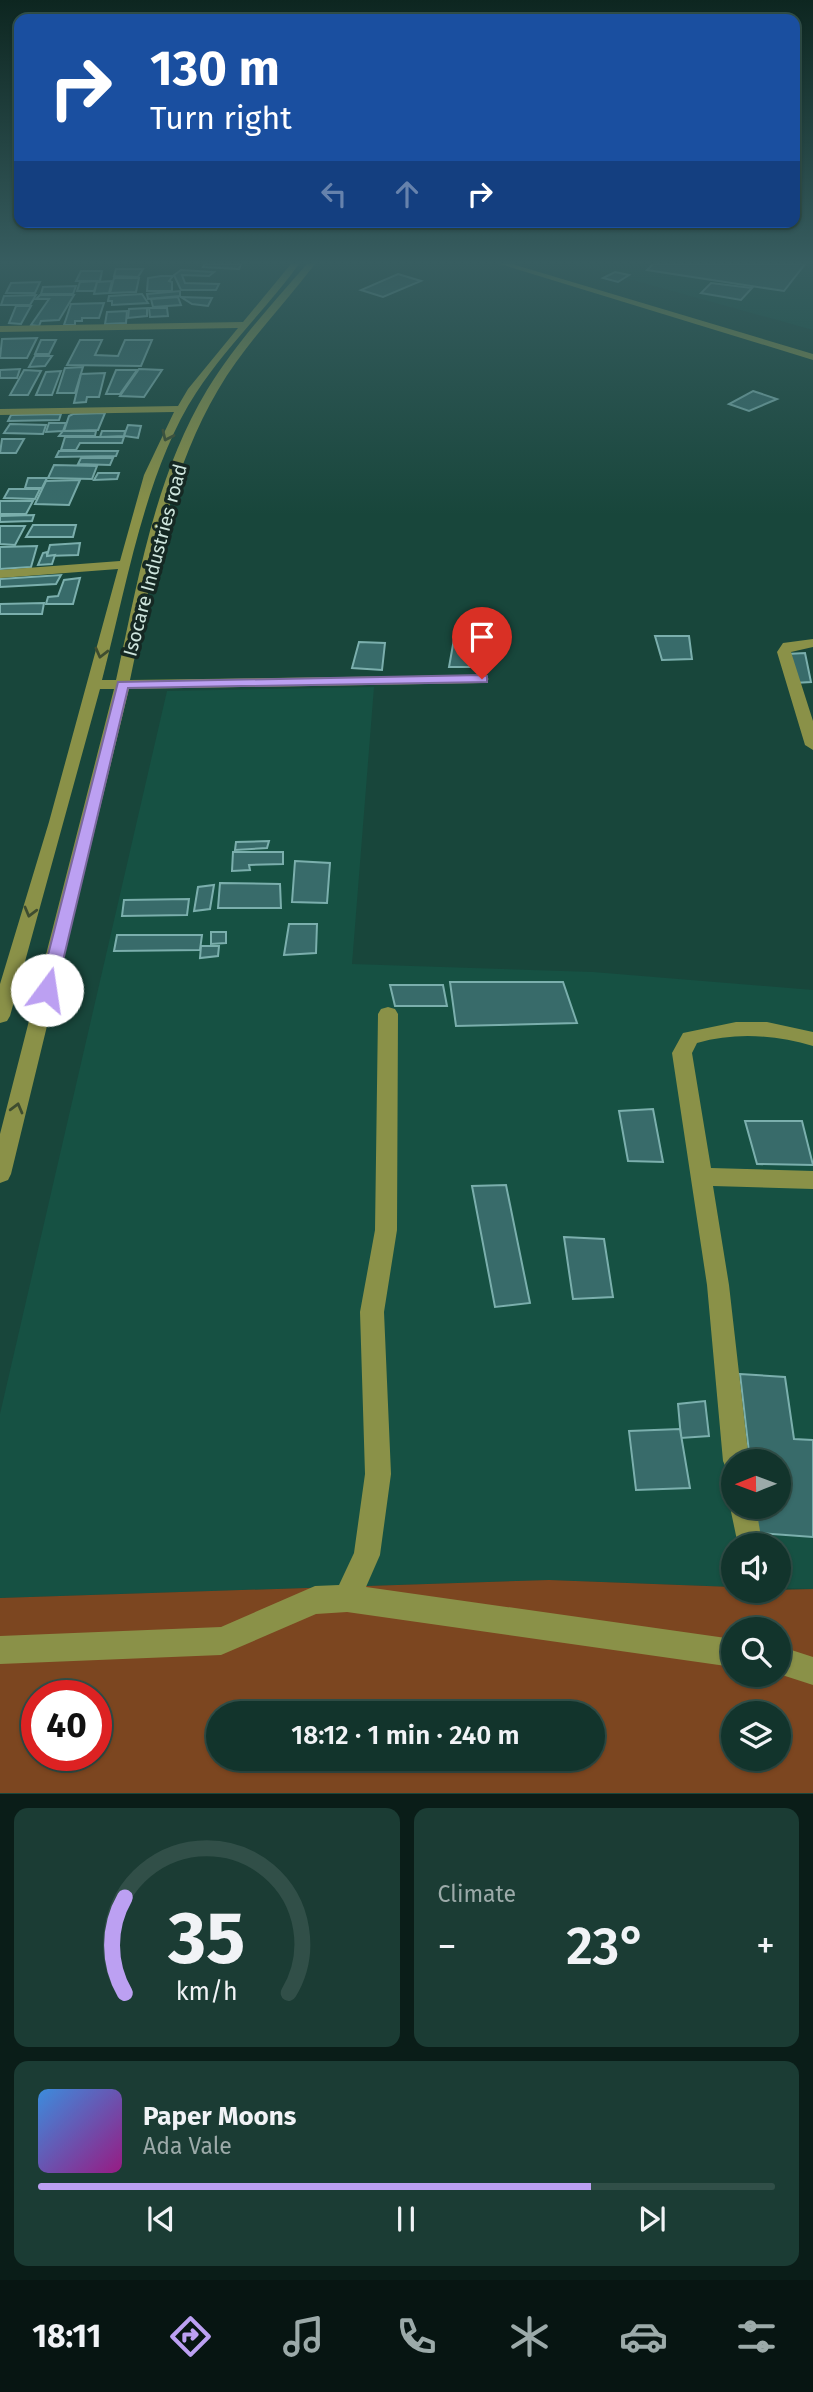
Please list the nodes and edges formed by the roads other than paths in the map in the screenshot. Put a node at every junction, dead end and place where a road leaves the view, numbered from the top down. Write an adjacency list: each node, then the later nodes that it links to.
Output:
1 (227, 348): 5 (street, Isocare Industries road)
2 (244, 348): 11 (street, Isocare Industries road)
3 (782, 348): 4 (street)
4 (813, 357)
5 (181, 409): 6 (street); 7 (street, Isocare Industries road, one-way to 7)
6 (0, 412)
7 (124, 565): 8 (street); 12 (street, Isocare Industries road, one-way to 12)
8 (0, 574)
9 (813, 643): 13 (street)
10 (482, 679): 11 (street)
11 (123, 684): 12 (street); 17 (street, Isocare Industries road, one-way to 11)
12 (93, 685): 15 (street, Isocare Industries road, one-way to 15)
13 (813, 745)
14 (388, 1013): 21 (street)
15 (0, 1016)
16 (813, 1039): 18 (street)
17 (0, 1174)
18 (701, 1177): 19 (street); 20 (street)
19 (813, 1180)
20 (735, 1449)
21 (347, 1598): 22 (street); 23 (street)
22 (0, 1650)
23 (721, 1651)
24 (791, 1664): 25 (street)
25 (813, 1671)

